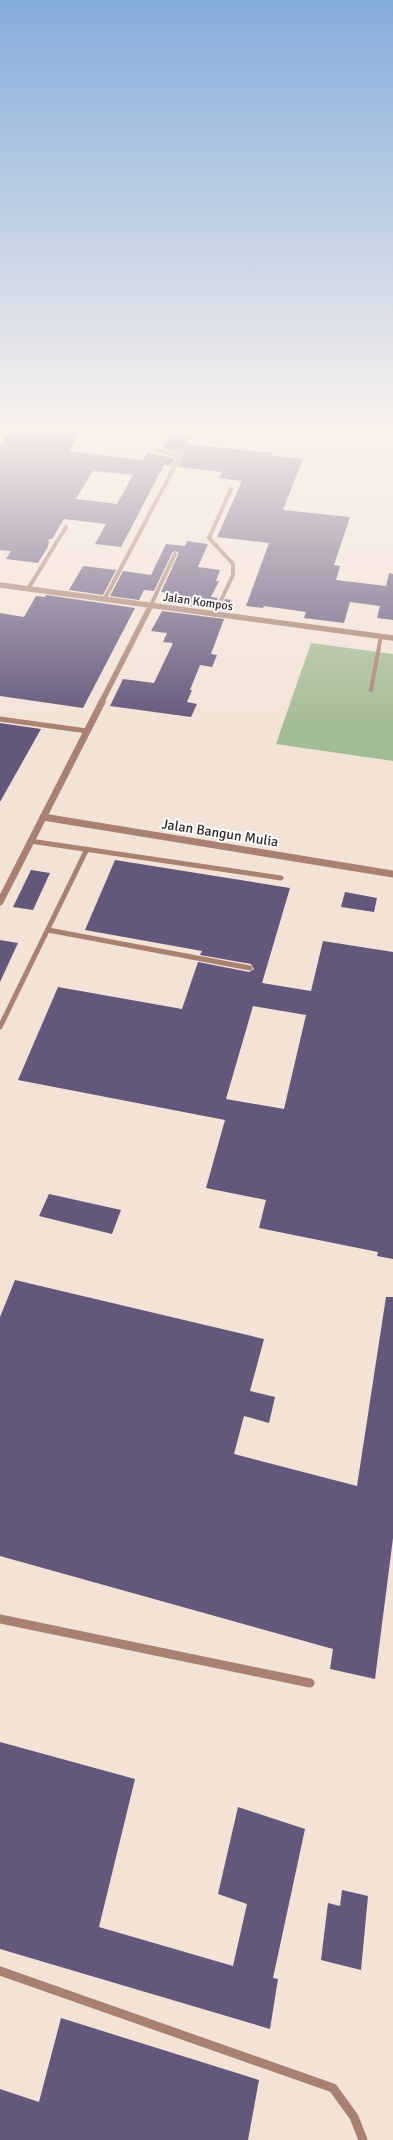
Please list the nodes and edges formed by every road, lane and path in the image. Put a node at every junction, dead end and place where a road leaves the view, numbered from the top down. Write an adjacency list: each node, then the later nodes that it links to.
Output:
1 (143, 526): 7 (lane)
2 (214, 526): 9 (lane)
3 (66, 527): 6 (lane)
4 (175, 554): 8 (lane)
5 (0, 585): 6 (street, Jalan Kompos)
6 (28, 589): 7 (street, Jalan Kompos)
7 (104, 600): 8 (street, Jalan Kompos)
8 (150, 607): 9 (street, Jalan Kompos); 14 (street)
9 (214, 615): 10 (street, Jalan Kompos)
10 (381, 636): 11 (street, Jalan Kompos); 12 (lane)
11 (393, 638)
12 (371, 690)
13 (0, 719): 14 (lane)
14 (87, 731): 15 (street)
15 (43, 817): 16 (street); 18 (street, Jalan Bangun Mulia)
16 (30, 841): 17 (lane); 20 (street)
17 (87, 849): 19 (lane); 21 (lane)
18 (393, 874)
19 (280, 878)
20 (0, 902)
21 (48, 930): 22 (lane); 23 (lane)
22 (250, 968)
23 (0, 1028)
24 (0, 1618): 25 (lane)
25 (310, 1683)
26 (0, 1971): 27 (lane)
27 (362, 2140)

